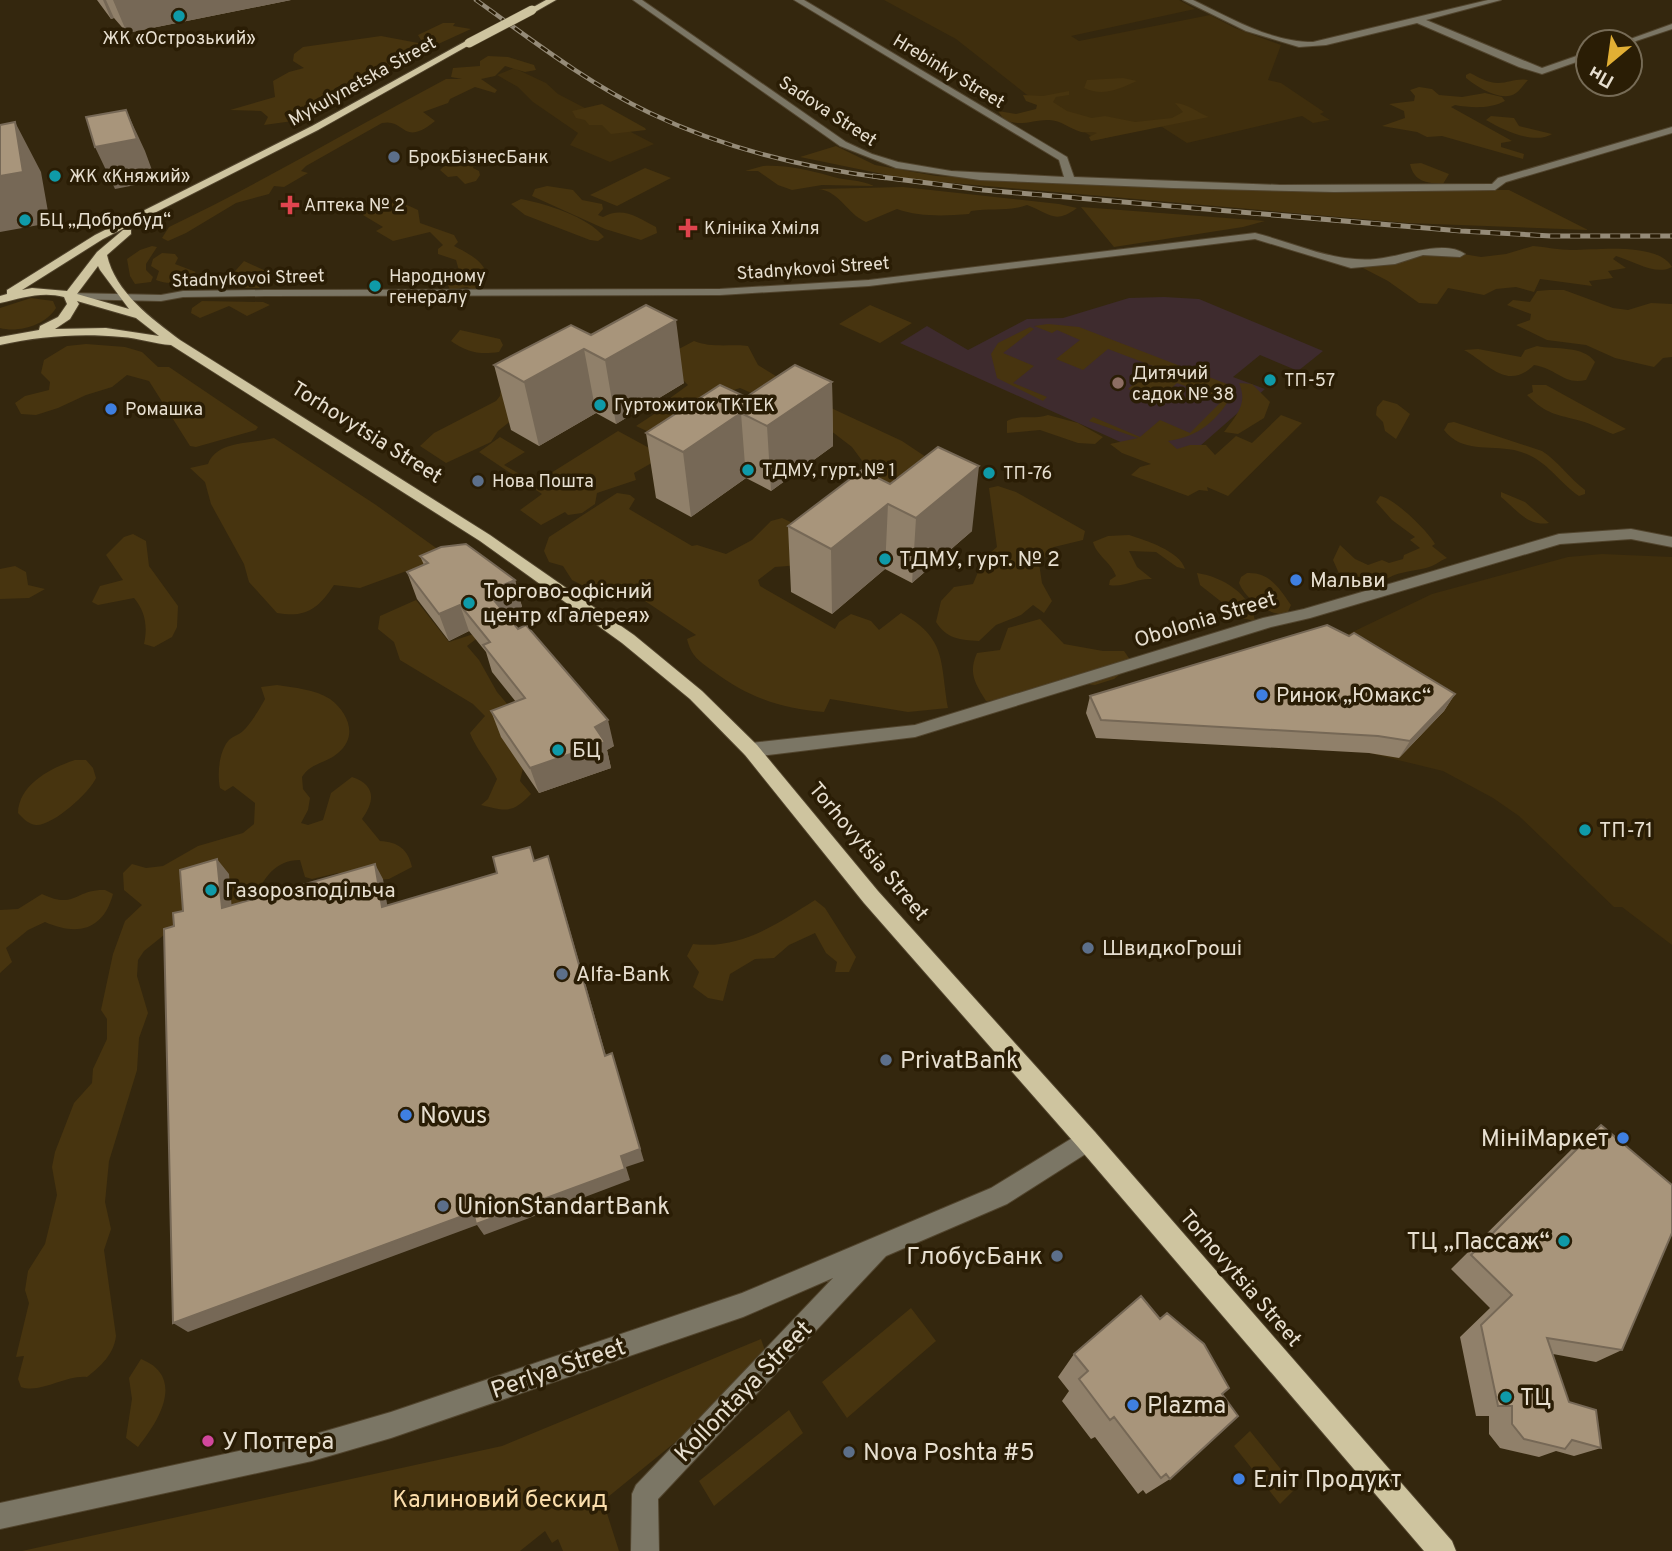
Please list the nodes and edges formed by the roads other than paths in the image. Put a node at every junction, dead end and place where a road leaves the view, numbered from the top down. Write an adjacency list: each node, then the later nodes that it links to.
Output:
1 (552, 0): 12 (main road, Mykulynetska Street, bridge)
2 (637, 0): 11 (street, Sadova Street)
3 (797, 0): 11 (street, Hrebinky Street)
4 (1187, 0): 6 (street)
5 (1497, 0): 6 (street)
6 (1418, 20): 9 (street)
7 (1672, 26): 8 (street)
8 (1644, 36)
9 (1574, 60)
10 (1672, 130): 11 (street, Sadova Street)
11 (1070, 181)
12 (189, 193): 13 (main road, Mykulynetska Street); 14 (main road, Mykulynetska Street)
13 (99, 237): 16 (main road); 19 (main road, Mykulynetska Street)
14 (101, 254): 17 (main road, Mykulynetska Street); 18 (main road)
15 (1460, 254): 18 (street, Stadnykovoi Street)
16 (0, 286)
17 (69, 296): 18 (street, Stadnykovoi Street); 19 (main road); 20 (main road); 21 (main road, Mykulynetska Street)
18 (126, 298): 20 (main road)
19 (0, 300)
20 (140, 316): 23 (main road, Torhovytsia Street)
21 (23, 335): 22 (main road); 23 (main road)
22 (0, 339)
23 (176, 344): 25 (main road, Torhovytsia Street)
24 (1672, 542): 25 (street, Obolonia Street)
25 (751, 750): 26 (main road, Torhovytsia Street)
26 (1087, 1140): 27 (street, Perlya Street); 30 (main road, Torhovytsia Street)
27 (881, 1246): 28 (street, Perlya Street); 29 (street, Kollontaya Street)
28 (0, 1516)
29 (645, 1551)
30 (1442, 1551)

